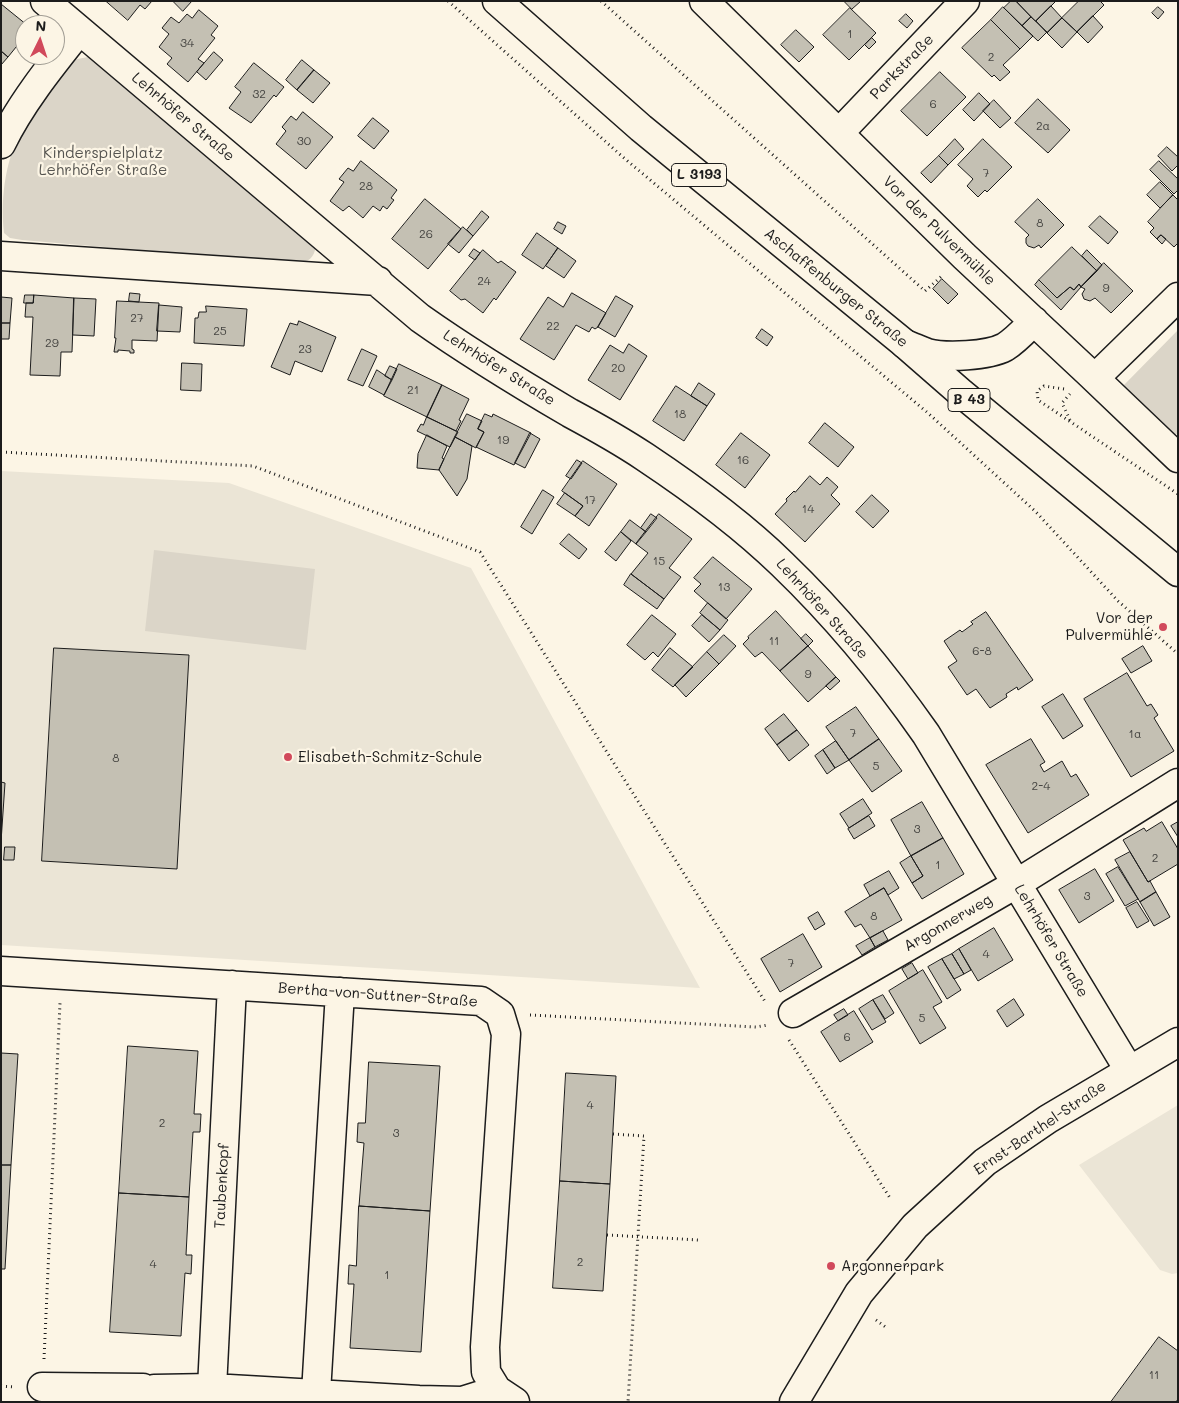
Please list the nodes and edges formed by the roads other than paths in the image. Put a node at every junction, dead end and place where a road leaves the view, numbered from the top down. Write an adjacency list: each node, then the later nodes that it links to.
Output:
1 (45, 1): 5 (street, Lehrhöfer Straße)
2 (498, 1): 12 (street, Aschaffenburger Straße / L 3193)
3 (704, 1): 6 (street, Vor der Pulvermühle)
4 (965, 1): 6 (street, Parkstraße)
5 (80, 31): 7 (street); 9 (street, Lehrhöfer Straße)
6 (839, 133): 11 (street, Vor der Pulvermühle)
7 (1, 144)
8 (1, 256): 9 (street)
9 (378, 281): 17 (street, Lehrhöfer Straße)
10 (1178, 297): 13 (street)
11 (1034, 321): 12 (street); 13 (street, Vor der Pulvermühle)
12 (905, 344): 15 (street, Aschaffenburger Straße / B 43)
13 (1095, 378): 14 (street, Vor der Pulvermühle)
14 (1178, 458)
15 (1178, 572)
16 (1178, 783): 17 (street, Argonnerweg)
17 (1016, 884): 21 (street, Argonnerweg); 23 (street, Lehrhöfer Straße)
18 (1, 971): 19 (street, Bertha-von-Suttner-Straße)
19 (232, 985): 20 (street, Bertha-von-Suttner-Straße); 26 (street, Taubenkopf)
20 (340, 992): 27 (street); 28 (street, Bertha-von-Suttner-Straße)
21 (777, 1015)
22 (1178, 1042): 23 (street, Ernst-Barthel-Straße)
23 (1129, 1070): 31 (street, Ernst-Barthel-Straße)
24 (42, 1387): 25 (street)
25 (154, 1388): 26 (street); 30 (street)
26 (212, 1388): 27 (street)
27 (316, 1393): 29 (street)
28 (506, 1396): 29 (street)
29 (419, 1401)
30 (120, 1402)
31 (794, 1402)

